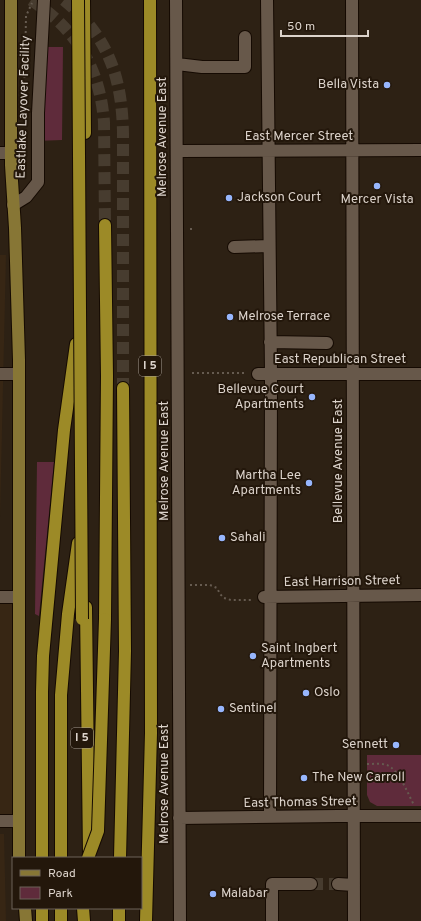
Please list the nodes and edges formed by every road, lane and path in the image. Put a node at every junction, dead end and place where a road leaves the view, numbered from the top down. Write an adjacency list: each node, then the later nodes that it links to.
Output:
1 (11, 0): 15 (main road)
2 (44, 0): 16 (street, Eastlake Layover Facility)
3 (78, 0): 20 (highway, I 5, bridge)
4 (84, 0): 31 (highway)
5 (150, 0): 68 (highway, I 5)
6 (176, 0): 10 (street, Melrose Avenue East)
7 (266, 0): 11 (street)
8 (352, 0): 12 (street, Bellevue Avenue East)
9 (245, 37): 10 (street)
10 (177, 64): 14 (street, Melrose Avenue East)
11 (269, 150): 12 (street, East Mercer Street); 14 (street, East Mercer Street); 18 (street)
12 (352, 150): 13 (street, East Mercer Street); 28 (street, Bellevue Avenue East)
13 (421, 150)
14 (177, 152): 43 (street, Melrose Avenue East)
15 (5, 153): 16 (main road)
16 (13, 205): 26 (main road)
17 (105, 225): 51 (highway, bridge)
18 (269, 246): 19 (street); 21 (street)
19 (234, 247)
20 (80, 317): 47 (highway, bridge); 49 (highway, I 5, bridge)
21 (270, 342): 22 (street); 27 (street)
22 (327, 343)
23 (192, 373): 24 (path)
24 (255, 373): 27 (street, East Republican Street)
25 (0, 374): 26 (street)
26 (19, 374): 36 (main road)
27 (271, 374): 28 (street, East Republican Street); 37 (street)
28 (353, 374): 29 (street, East Republican Street); 34 (street, Bellevue Avenue East)
29 (421, 374)
30 (124, 388): 52 (highway)
31 (85, 493): 48 (highway); 50 (highway)
32 (188, 585): 38 (path)
33 (421, 595): 34 (street, East Harrison Street)
34 (354, 596): 37 (street, East Harrison Street); 41 (street, Bellevue Avenue East)
35 (0, 597): 36 (street)
36 (19, 597): 45 (main road)
37 (267, 597): 42 (street)
38 (251, 600)
39 (367, 764): 40 (path)
40 (418, 812): 41 (street, East Thomas Street)
41 (354, 816): 42 (street, East Thomas Street); 55 (street, Bellevue Avenue East)
42 (270, 817): 43 (street, East Thomas Street)
43 (179, 818): 69 (street, Melrose Avenue East)
44 (0, 821): 45 (street)
45 (19, 821): 46 (main road)
46 (19, 857)
47 (42, 857)
48 (61, 857)
49 (83, 857)
50 (88, 857)
51 (88, 857)
52 (120, 857)
53 (311, 884): 70 (street)
54 (338, 884): 55 (street)
55 (354, 884): 71 (street, Bellevue Avenue East)
56 (25, 909): 62 (main road)
57 (42, 909): 63 (highway)
58 (61, 909): 64 (highway)
59 (84, 909): 65 (highway)
60 (89, 909): 66 (highway)
61 (119, 909): 67 (highway)
62 (26, 921)
63 (42, 921)
64 (61, 921)
65 (84, 921)
66 (89, 921)
67 (119, 921)
68 (146, 921)
69 (180, 921)
70 (272, 921)
71 (354, 921)

